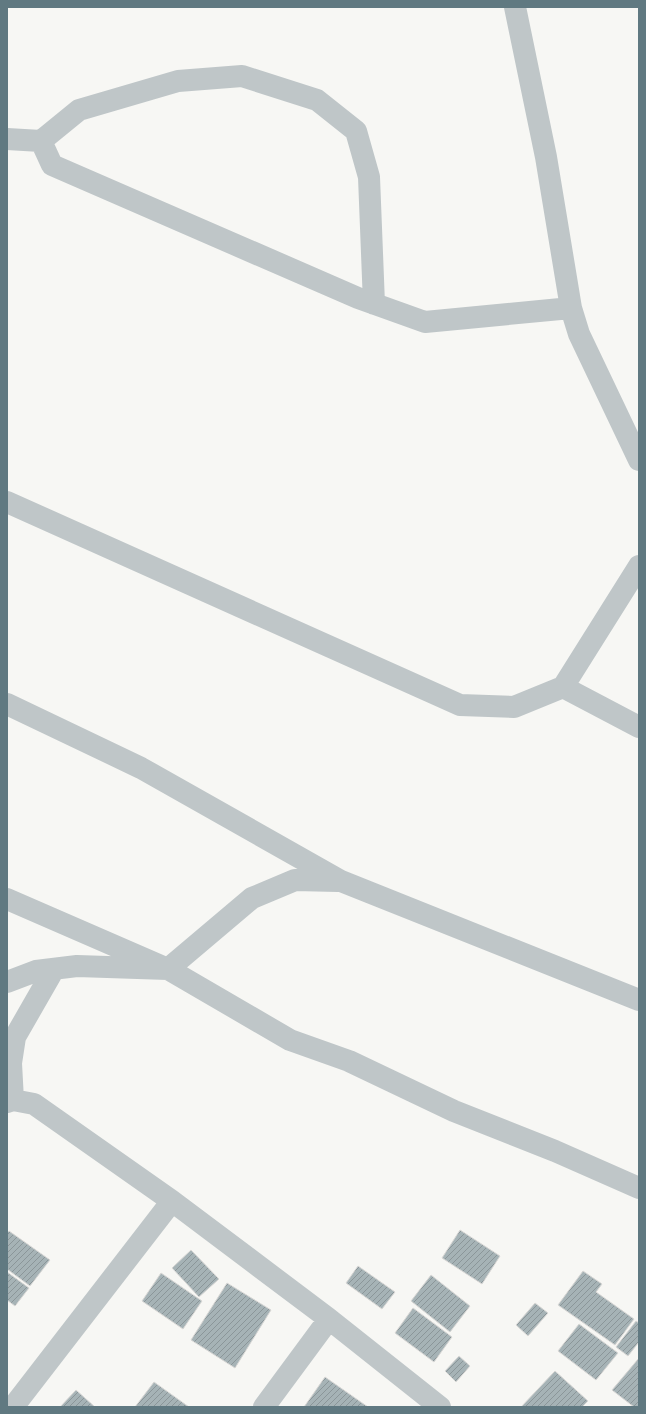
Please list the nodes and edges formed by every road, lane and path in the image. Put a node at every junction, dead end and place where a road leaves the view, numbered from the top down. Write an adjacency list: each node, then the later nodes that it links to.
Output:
1 (515, 7): 5 (street)
2 (7, 140): 3 (street)
3 (41, 141): 4 (street); 4 (street)
4 (374, 304): 5 (street)
5 (571, 308): 6 (street)
6 (639, 460)
7 (7, 502): 9 (street)
8 (639, 566): 9 (street)
9 (563, 687): 11 (street)
10 (7, 704): 12 (street)
11 (639, 726)
12 (341, 881): 15 (street); 17 (street)
13 (7, 899): 15 (street)
14 (54, 969): 15 (street); 16 (street); 18 (street)
15 (168, 969): 19 (street)
16 (7, 982)
17 (639, 999)
18 (10, 1101): 20 (street)
19 (639, 1188)
20 (172, 1201): 21 (street); 22 (street)
21 (329, 1319): 23 (street); 24 (street)
22 (13, 1407)
23 (264, 1407)
24 (440, 1407)

